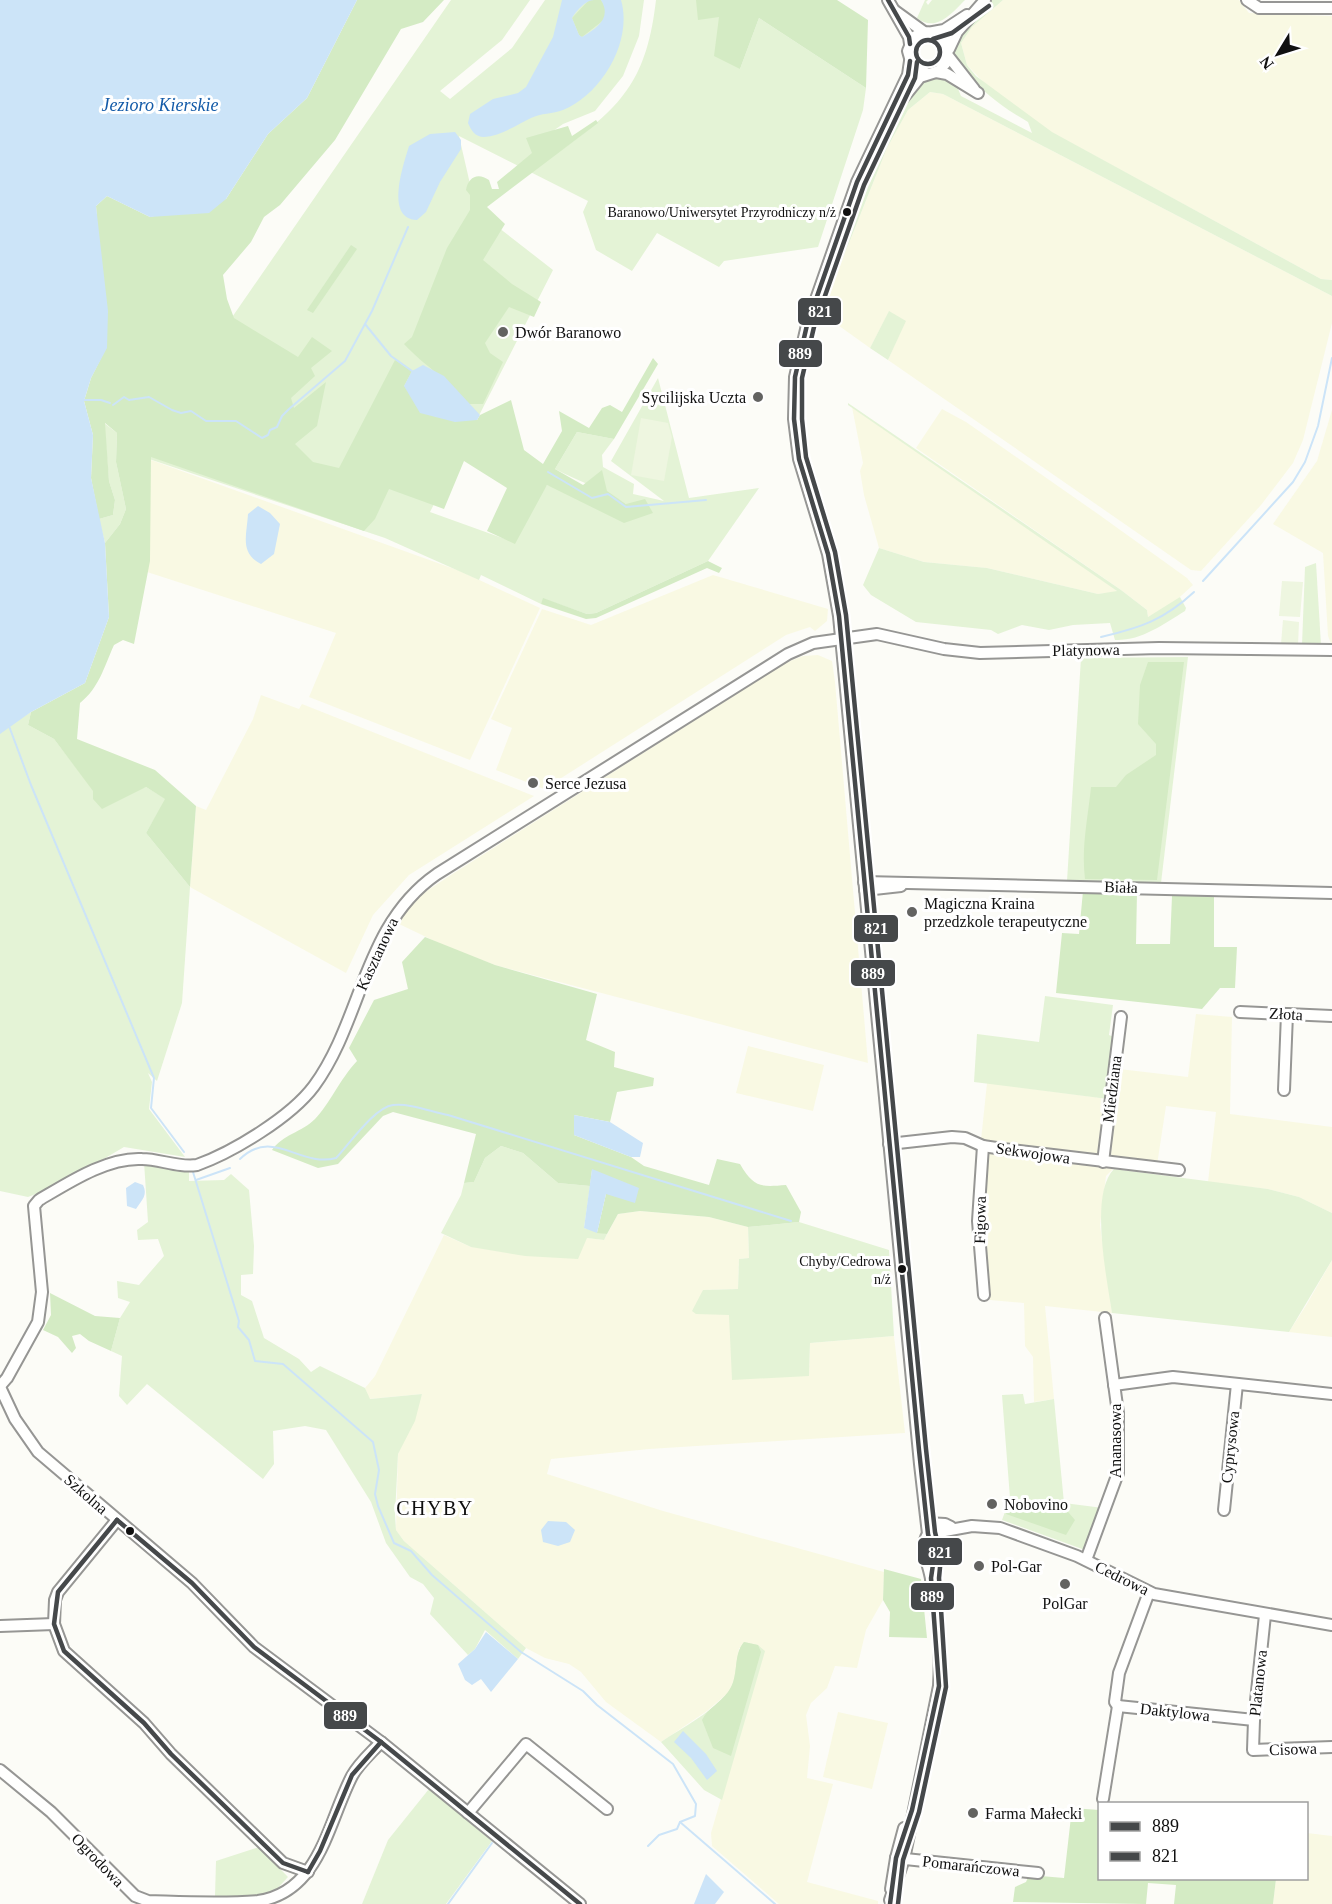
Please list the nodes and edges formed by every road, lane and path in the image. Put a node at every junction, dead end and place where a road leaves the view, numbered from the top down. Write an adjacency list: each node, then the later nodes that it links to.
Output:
1 (888, 0): 6 (street)
2 (985, 0): 5 (street)
3 (1247, 0): 4 (street)
4 (1332, 8)
5 (975, 10): 7 (street); 9 (street)
6 (894, 11): 7 (street); 8 (street)
7 (927, 32): 8 (street); 9 (street)
8 (910, 44): 10 (street)
9 (949, 53): 11 (street); 11 (street)
10 (910, 62): 11 (street); 12 (street)
11 (931, 72): 12 (street)
12 (891, 112): 13 (street)
13 (842, 637): 14 (street, Platynowa); 15 (street); 26 (street, Kasztanowa)
14 (1332, 650)
15 (864, 886): 16 (street, Biała); 22 (street)
16 (1332, 893)
17 (1240, 1012): 18 (street, Złota)
18 (1287, 1014): 19 (street, Złota); 21 (street)
19 (1332, 1016)
20 (1121, 1017): 24 (street, Miedziana)
21 (1284, 1090)
22 (889, 1144): 23 (street, Sekwojowa); 35 (street)
23 (983, 1146): 24 (street, Sekwojowa); 27 (street, Figowa)
24 (1103, 1162): 25 (street, Sekwojowa)
25 (1179, 1170)
26 (34, 1206): 31 (street, Szkolna)
27 (984, 1295)
28 (1105, 1318): 30 (street, Ananasowa)
29 (1237, 1384): 30 (street); 32 (street); 33 (street, Cyprysowa)
30 (1114, 1385): 36 (street, Ananasowa)
31 (0, 1387): 34 (street, Szkolna)
32 (1332, 1394)
33 (1224, 1510)
34 (117, 1520): 39 (street); 44 (street, Szkolna)
35 (927, 1528): 36 (street, Cedrowa); 51 (street)
36 (1086, 1560): 37 (street, Cedrowa)
37 (1149, 1592): 38 (street, Cedrowa); 42 (street)
38 (1265, 1615): 40 (street, Cedrowa); 43 (street, Platanowa)
39 (54, 1624): 41 (street); 52 (street)
40 (1332, 1624)
41 (0, 1626)
42 (1118, 1706): 43 (street, Daktylowa); 48 (street, Daktylowa)
43 (1254, 1720): 46 (street, Platanowa)
44 (381, 1742): 50 (street, Szkolna); 52 (street, Ogrodowa)
45 (1332, 1747): 46 (street, Cisowa)
46 (1253, 1750)
47 (0, 1770): 52 (street, Ogrodowa)
48 (1103, 1799)
49 (607, 1809): 50 (street)
50 (468, 1813): 55 (street, Szkolna)
51 (900, 1859): 53 (street, Pomarańczowa); 54 (street)
52 (308, 1872)
53 (1038, 1873)
54 (890, 1902)
55 (580, 1904)

